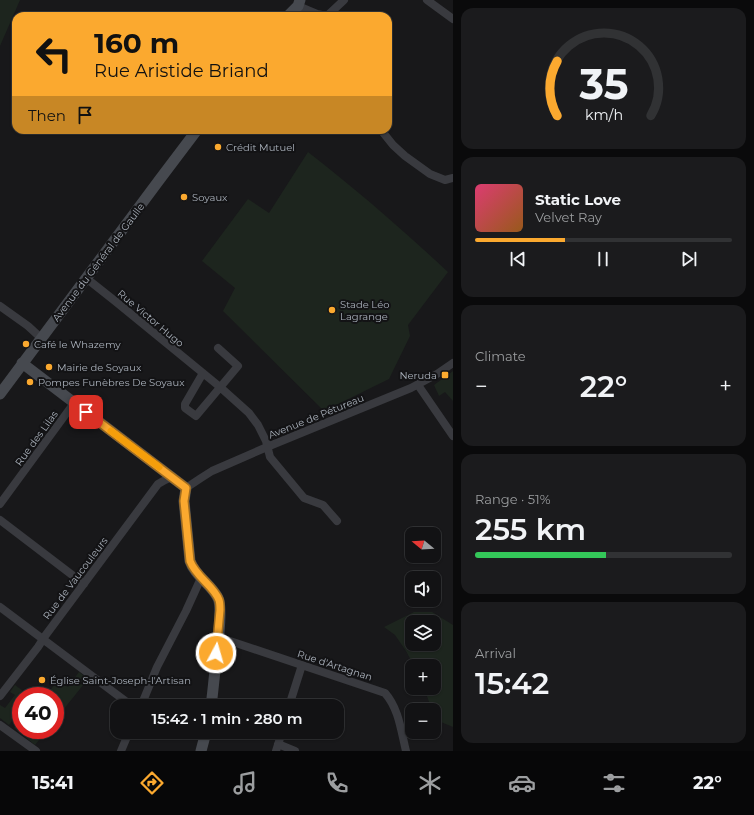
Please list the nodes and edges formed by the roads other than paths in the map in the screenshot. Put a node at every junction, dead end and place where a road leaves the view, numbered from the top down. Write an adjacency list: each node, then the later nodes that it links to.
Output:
1 (344, 0): 6 (street)
2 (427, 0): 7 (street)
3 (299, 3): 4 (street); 5 (street)
4 (291, 12)
5 (314, 12)
6 (330, 12)
7 (453, 19)
8 (194, 134): 11 (street, Avenue du Général de Gaulle)
9 (384, 134): 10 (street)
10 (453, 178)
11 (86, 279): 13 (street, Avenue du Général de Gaulle); 17 (street, Rue Victor Hugo)
12 (0, 306): 13 (street)
13 (42, 338): 15 (street, Avenue du Général de Gaulle)
14 (218, 348): 19 (street)
15 (22, 363): 20 (street, Avenue du Général de Gaulle); 21 (street)
16 (453, 363): 18 (street, Avenue de Pétureau)
17 (202, 373): 19 (street, Rue Victor Hugo); 19 (street)
18 (418, 385): 22 (street); 23 (street, Avenue de Pétureau)
19 (220, 388): 23 (street, Rue Victor Hugo)
20 (0, 393)
21 (74, 403): 24 (street); 26 (street, Rue des Lilas)
22 (453, 436)
23 (268, 447): 25 (street, Avenue de Pétureau); 28 (street, Rue Victor Hugo)
24 (172, 477): 25 (street); 30 (street, Rue de Vaucouleurs)
25 (186, 488): 29 (street)
26 (0, 504)
27 (0, 520): 30 (street)
28 (337, 521)
29 (201, 578): 32 (street); 37 (street)
30 (84, 584): 33 (street, Rue de Vaucouleurs)
31 (0, 607): 33 (street)
32 (218, 637): 34 (street, Rue d'Artagnan); 38 (street)
33 (42, 639): 35 (street, Rue de Vaucouleurs); 36 (street)
34 (302, 665): 39 (street); 48 (street, Rue d'Artagnan)
35 (0, 695)
36 (123, 699)
37 (144, 699)
38 (212, 699)
39 (291, 699)
40 (0, 725): 44 (street)
41 (126, 739): 45 (street)
42 (204, 739): 46 (street)
43 (277, 748): 47 (street)
44 (36, 751)
45 (120, 751)
46 (201, 751)
47 (295, 751)
48 (406, 751)

